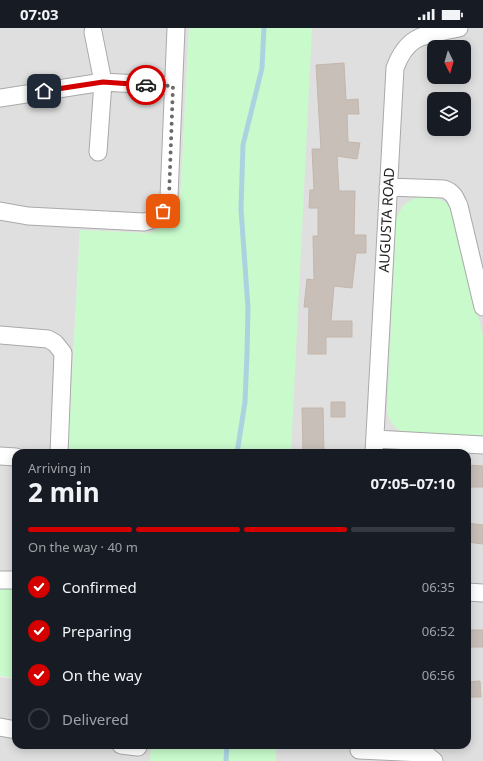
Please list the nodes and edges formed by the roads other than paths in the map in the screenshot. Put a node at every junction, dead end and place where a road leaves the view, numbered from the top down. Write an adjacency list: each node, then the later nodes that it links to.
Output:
1 (176, 28): 5 (street)
2 (459, 28): 8 (street, AUGUSTA ROAD)
3 (93, 32): 4 (street)
4 (103, 82): 5 (street); 6 (street); 7 (street)
5 (173, 86): 9 (street)
6 (0, 98)
7 (98, 152)
8 (388, 187): 10 (street); 13 (street, AUGUSTA ROAD)
9 (0, 212)
10 (483, 307)
11 (0, 335): 14 (street)
12 (483, 445): 13 (street)
13 (374, 446)
14 (59, 449)
15 (0, 456): 16 (street)
16 (12, 457)
17 (0, 580): 18 (street)
18 (12, 580)
19 (471, 592): 20 (street)
20 (483, 593)
21 (0, 727): 22 (street)
22 (12, 729)
23 (359, 752): 24 (street)
24 (434, 761)

